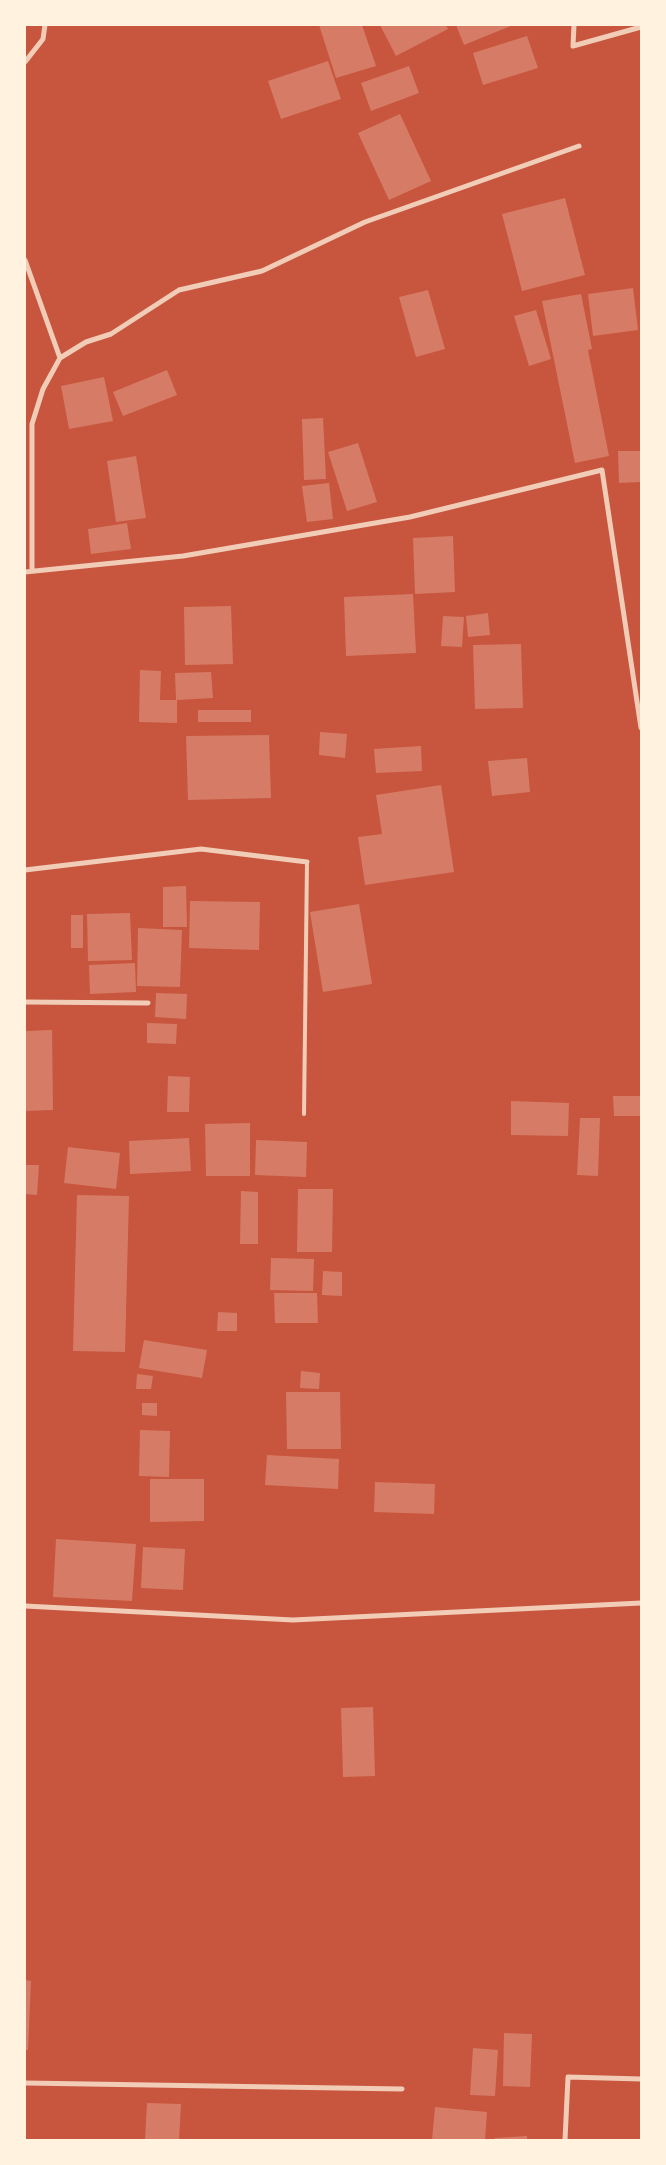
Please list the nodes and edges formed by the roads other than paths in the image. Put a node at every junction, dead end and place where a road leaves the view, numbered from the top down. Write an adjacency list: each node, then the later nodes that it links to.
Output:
1 (46, 25): 4 (street)
2 (574, 25): 3 (street)
3 (641, 27)
4 (25, 62)
5 (579, 146): 7 (street)
6 (25, 260): 7 (street)
7 (60, 358): 8 (street)
8 (32, 571): 9 (street); 10 (street)
9 (25, 572)
10 (641, 728)
11 (307, 862): 12 (street); 15 (lane)
12 (25, 870)
13 (25, 1002): 14 (street)
14 (148, 1003)
15 (304, 1114)
16 (641, 1603): 17 (street)
17 (25, 1606)
18 (641, 2079): 21 (street)
19 (25, 2083): 20 (street)
20 (402, 2089)
21 (565, 2140)

